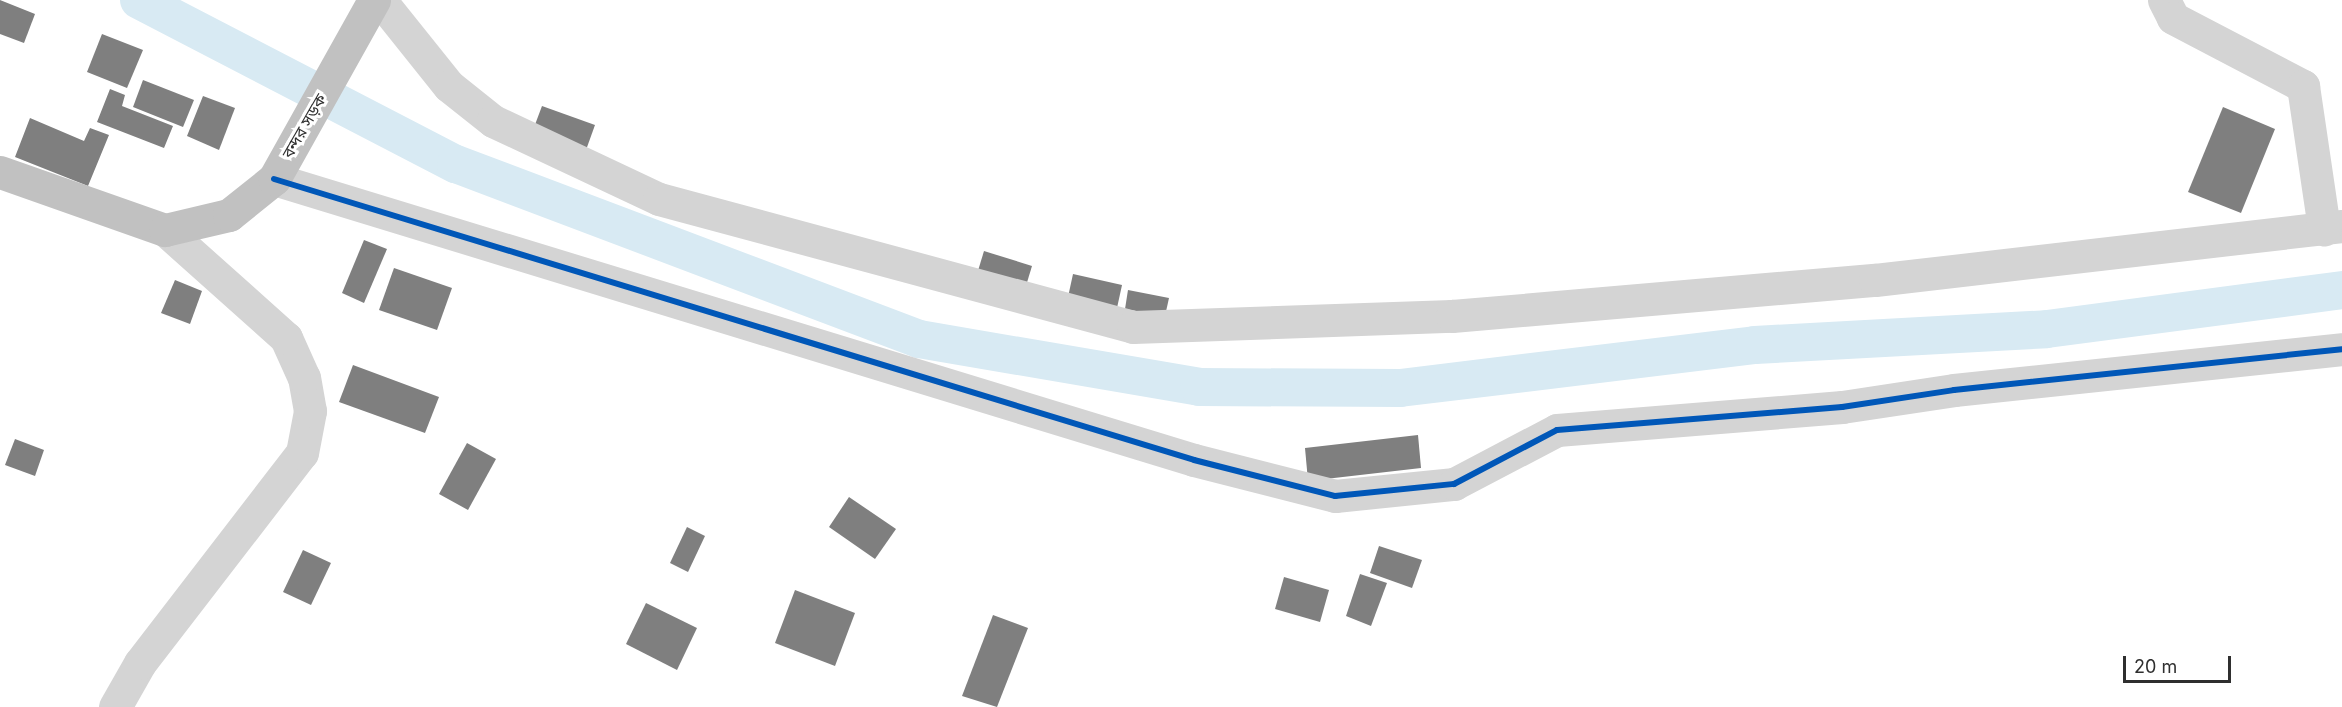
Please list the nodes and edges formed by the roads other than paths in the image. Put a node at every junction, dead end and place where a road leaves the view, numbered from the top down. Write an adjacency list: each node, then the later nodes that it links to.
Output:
1 (2164, 0): 5 (street)
2 (372, 8): 4 (highway, বন্দর সড়ক); 5 (street)
3 (0, 172): 6 (highway)
4 (274, 179): 6 (highway, বন্দর সড়ক); 7 (street)
5 (2333, 227)
6 (165, 230): 8 (street)
7 (2342, 349)
8 (115, 707)

